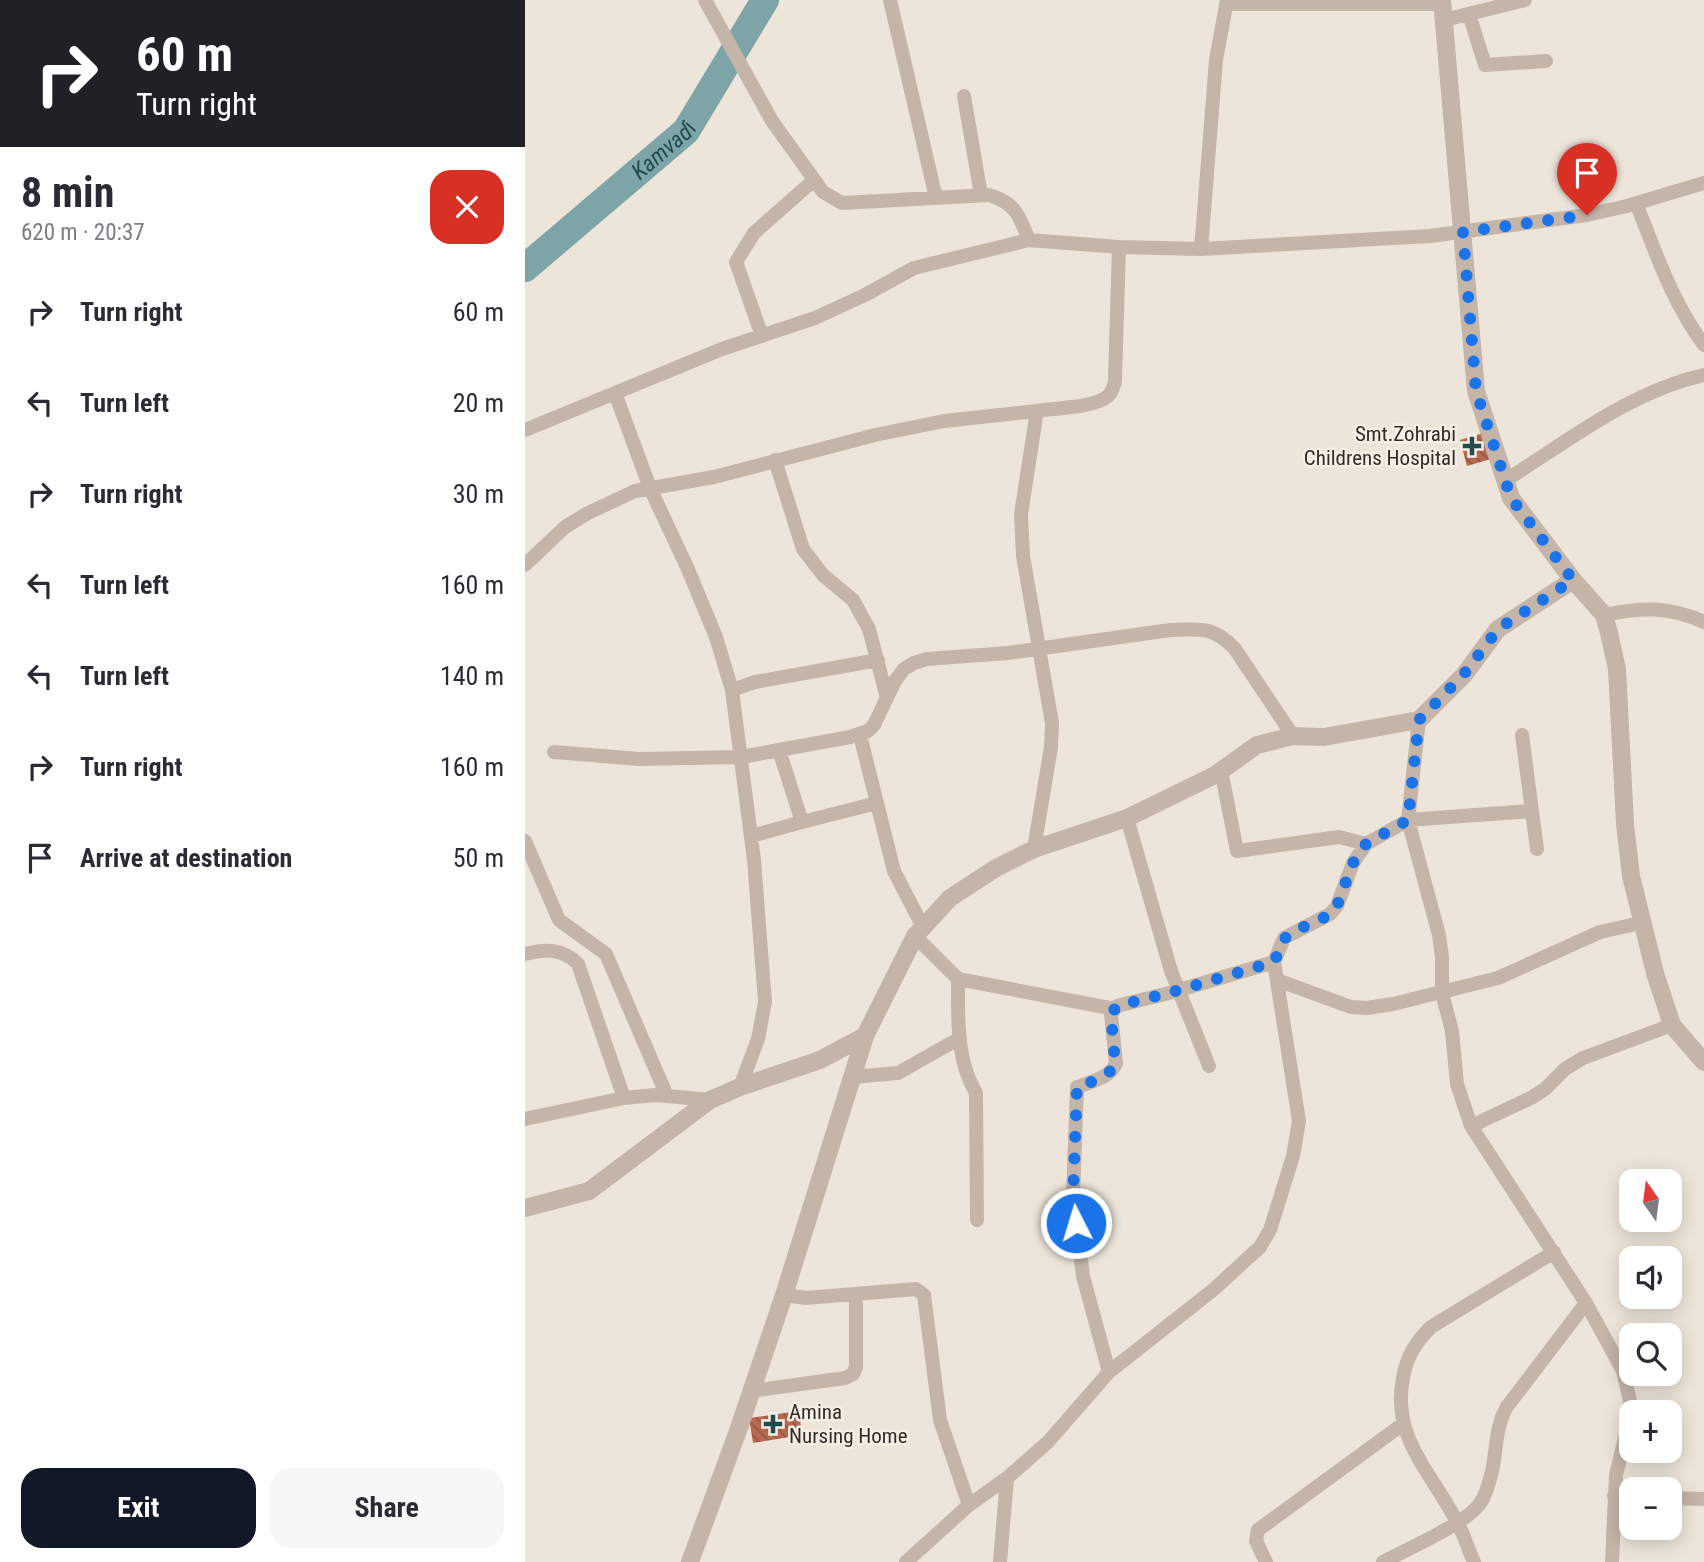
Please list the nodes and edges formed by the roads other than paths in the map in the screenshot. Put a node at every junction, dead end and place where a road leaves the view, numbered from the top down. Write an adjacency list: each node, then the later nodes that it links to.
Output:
1 (705, 0): 9 (street)
2 (890, 0): 12 (street)
3 (1525, 0): 6 (street)
4 (1227, 2): 5 (street); 17 (street)
5 (1443, 8): 6 (street); 14 (street)
6 (1469, 14): 7 (street)
7 (1546, 61)
8 (964, 96): 11 (street)
9 (814, 180): 12 (street); 18 (street)
10 (1704, 183): 13 (street)
11 (981, 195): 12 (street); 15 (street)
12 (936, 198)
13 (1636, 203): 14 (street); 19 (street)
14 (1463, 232): 17 (street); 25 (street)
15 (1029, 240): 16 (street); 18 (street)
16 (1119, 247): 17 (street); 22 (street)
17 (1201, 249)
18 (762, 336): 21 (street)
19 (1704, 345)
20 (1704, 375): 25 (street)
21 (615, 393): 23 (street); 26 (street)
22 (1037, 411): 24 (street); 31 (street)
23 (525, 430)
24 (775, 460): 26 (street); 32 (street)
25 (1506, 481): 28 (street)
26 (650, 488): 27 (street); 33 (street)
27 (525, 565)
28 (1573, 580): 29 (street); 35 (street)
29 (1604, 615): 30 (street); 53 (street)
30 (1704, 622)
31 (1040, 647): 34 (street); 37 (street); 51 (street)
32 (879, 660): 33 (street); 34 (street)
33 (732, 690): 41 (street)
34 (887, 698): 36 (street)
35 (1419, 720): 37 (street); 46 (street)
36 (860, 735): 39 (street); 43 (street)
37 (1293, 736): 42 (street)
38 (1522, 736): 44 (street)
39 (779, 750): 41 (street); 47 (street)
40 (554, 752): 41 (street)
41 (741, 757): 48 (street)
42 (1221, 771): 45 (street); 50 (street)
43 (877, 803): 47 (street); 54 (street)
44 (1531, 811): 46 (street); 52 (street)
45 (1127, 818): 51 (street); 59 (street)
46 (1408, 820): 50 (street); 60 (street)
47 (802, 822): 48 (street)
48 (751, 836): 68 (street)
49 (525, 841): 69 (street)
50 (1366, 844): 56 (street)
51 (1034, 849): 54 (street)
52 (1537, 849)
53 (1641, 923): 60 (street); 62 (street)
54 (919, 931): 57 (street); 63 (street)
55 (525, 954): 70 (street)
56 (1274, 962): 58 (street); 59 (street)
57 (958, 979): 61 (street); 64 (street)
58 (1277, 980): 60 (street); 80 (street)
59 (1180, 990): 61 (street); 66 (street)
60 (1442, 993): 73 (street)
61 (1115, 1009): 80 (street)
62 (1672, 1025): 65 (street); 73 (street)
63 (865, 1036): 67 (street); 68 (street)
64 (960, 1038): 67 (street); 75 (street)
65 (1700, 1054)
66 (1209, 1066)
67 (852, 1077): 78 (street)
68 (740, 1087): 71 (street)
69 (667, 1096): 70 (street); 71 (street)
70 (624, 1098): 72 (street)
71 (710, 1100): 74 (street)
72 (525, 1119)
73 (1471, 1126): 76 (street)
74 (525, 1208)
75 (977, 1220)
76 (1554, 1252): 79 (street); 82 (street)
77 (856, 1294): 78 (street); 81 (street); 88 (street)
78 (784, 1295): 81 (street)
79 (1586, 1303): 84 (street); 89 (street)
80 (1109, 1372): 83 (street)
81 (751, 1391): 90 (street)
82 (1403, 1424): 89 (street); 93 (street)
83 (1007, 1478): 88 (street); 92 (street)
84 (1614, 1496): 85 (street); 96 (street)
85 (1619, 1496)
86 (1682, 1498): 87 (street)
87 (1704, 1499)
88 (969, 1505): 91 (street)
89 (1457, 1522): 94 (street); 95 (street)
90 (690, 1562)
91 (906, 1562)
92 (1000, 1562)
93 (1266, 1562)
94 (1383, 1562)
95 (1474, 1562)
96 (1612, 1562)

